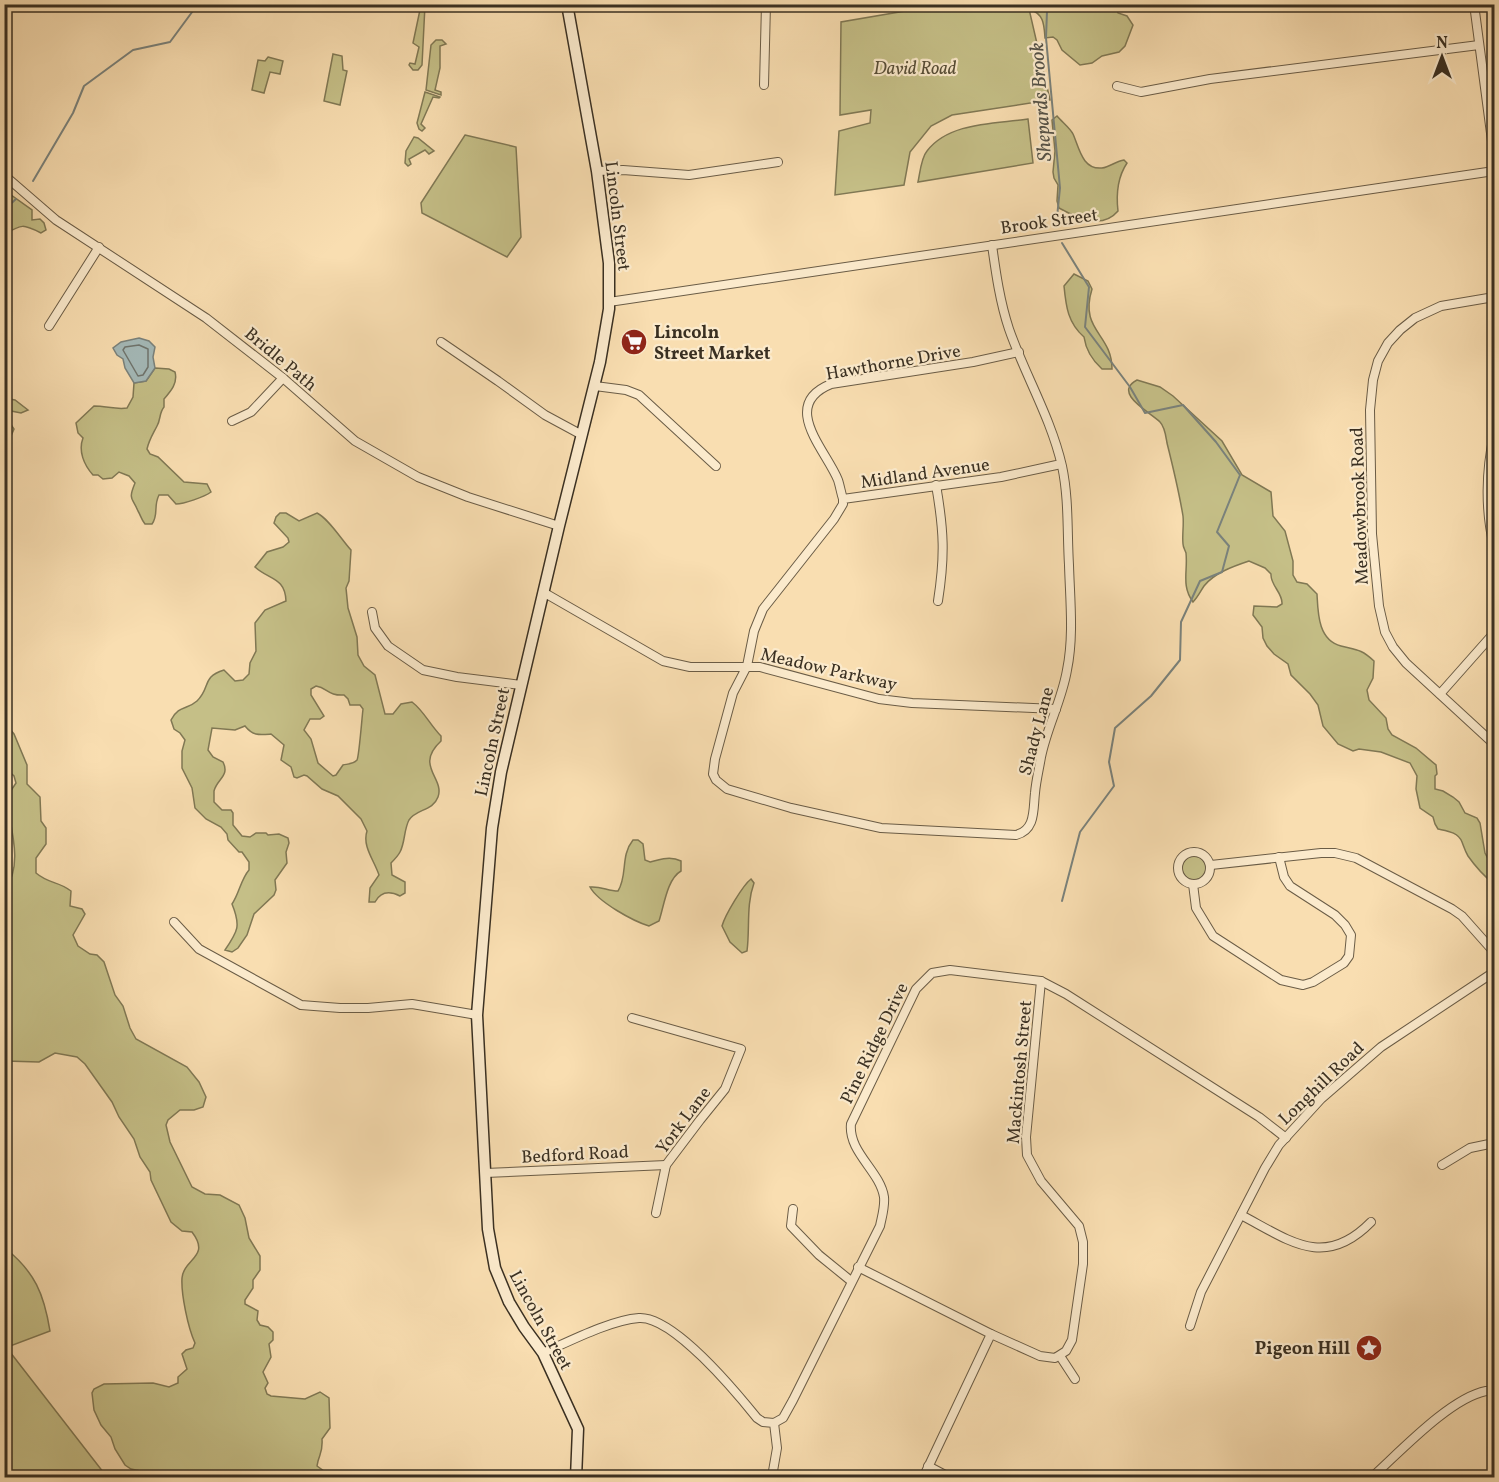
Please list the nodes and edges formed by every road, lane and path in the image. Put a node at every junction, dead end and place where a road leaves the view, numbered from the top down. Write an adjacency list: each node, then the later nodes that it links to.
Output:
1 (567, 4): 9 (main road, Lincoln Street)
2 (766, 4): 5 (street)
3 (1474, 4): 4 (street)
4 (1479, 45): 6 (street); 7 (street)
5 (764, 85)
6 (1118, 86)
7 (1494, 156)
8 (778, 162): 9 (street)
9 (597, 171): 15 (main road, Lincoln Street)
10 (1494, 171): 12 (street, Brook Street)
11 (4, 175): 13 (street, Bridle Path)
12 (992, 245): 15 (street, Brook Street); 18 (street, Shady Lane)
13 (99, 247): 16 (street); 19 (street, Bridle Path)
14 (1494, 297): 36 (street, Meadowbrook Road)
15 (609, 302): 20 (main road, Lincoln Street)
16 (49, 326)
17 (441, 342): 22 (street)
18 (1019, 352): 24 (street, Shady Lane); 27 (street, Hawthorne Drive)
19 (283, 378): 21 (street); 28 (street, Bridle Path)
20 (595, 386): 22 (main road, Lincoln Street); 25 (street)
21 (232, 421)
22 (582, 435): 28 (main road, Lincoln Street)
23 (1494, 435): 29 (street)
24 (1061, 464): 26 (street, Midland Avenue); 37 (street, Shady Lane)
25 (716, 466)
26 (936, 485): 27 (street, Midland Avenue); 31 (street)
27 (843, 499): 34 (street, Midland Avenue)
28 (559, 526): 30 (main road, Lincoln Street)
29 (1494, 546)
30 (543, 592): 34 (street, Meadow Parkway); 35 (main road, Lincoln Street)
31 (938, 601)
32 (372, 612): 35 (street)
33 (1494, 633): 36 (street)
34 (747, 666): 37 (street, Meadow Parkway); 37 (street, Shady Lane)
35 (521, 685): 46 (main road, Lincoln Street)
36 (1440, 694): 38 (street, Meadowbrook Road)
37 (1056, 709)
38 (1494, 744)
39 (1279, 857): 40 (street); 41 (street); 43 (street)
40 (1211, 865): 41 (street); 41 (street)
41 (1193, 884)
42 (174, 922): 46 (street)
43 (1494, 952)
44 (1494, 972): 48 (street, Longhill Road)
45 (1041, 981): 48 (street, Pine Ridge Drive); 57 (street, Pine Ridge Drive); 62 (street, Mackintosh Street)
46 (477, 1015): 52 (main road, Lincoln Street)
47 (632, 1018): 50 (street, York Lane)
48 (1286, 1138): 55 (street, Longhill Road)
49 (1494, 1143): 51 (street)
50 (666, 1165): 52 (street, Bedford Road); 54 (street, York Lane)
51 (1442, 1165)
52 (485, 1173): 61 (main road, Lincoln Street)
53 (793, 1209): 58 (street)
54 (656, 1213)
55 (1241, 1215): 56 (street); 59 (street, Longhill Road)
56 (1371, 1222)
57 (858, 1267): 58 (street, Pine Ridge Drive); 60 (street)
58 (851, 1281): 65 (street, Pine Ridge Drive)
59 (1190, 1326)
60 (991, 1334): 62 (street); 66 (street)
61 (543, 1353): 65 (street); 68 (main road, Lincoln Street)
62 (1060, 1356): 63 (street)
63 (1075, 1379)
64 (1486, 1391): 71 (street)
65 (774, 1423): 67 (street)
66 (928, 1466): 69 (street); 70 (street)
67 (773, 1471)
68 (576, 1478)
69 (923, 1478)
70 (951, 1478)
71 (1371, 1478)

